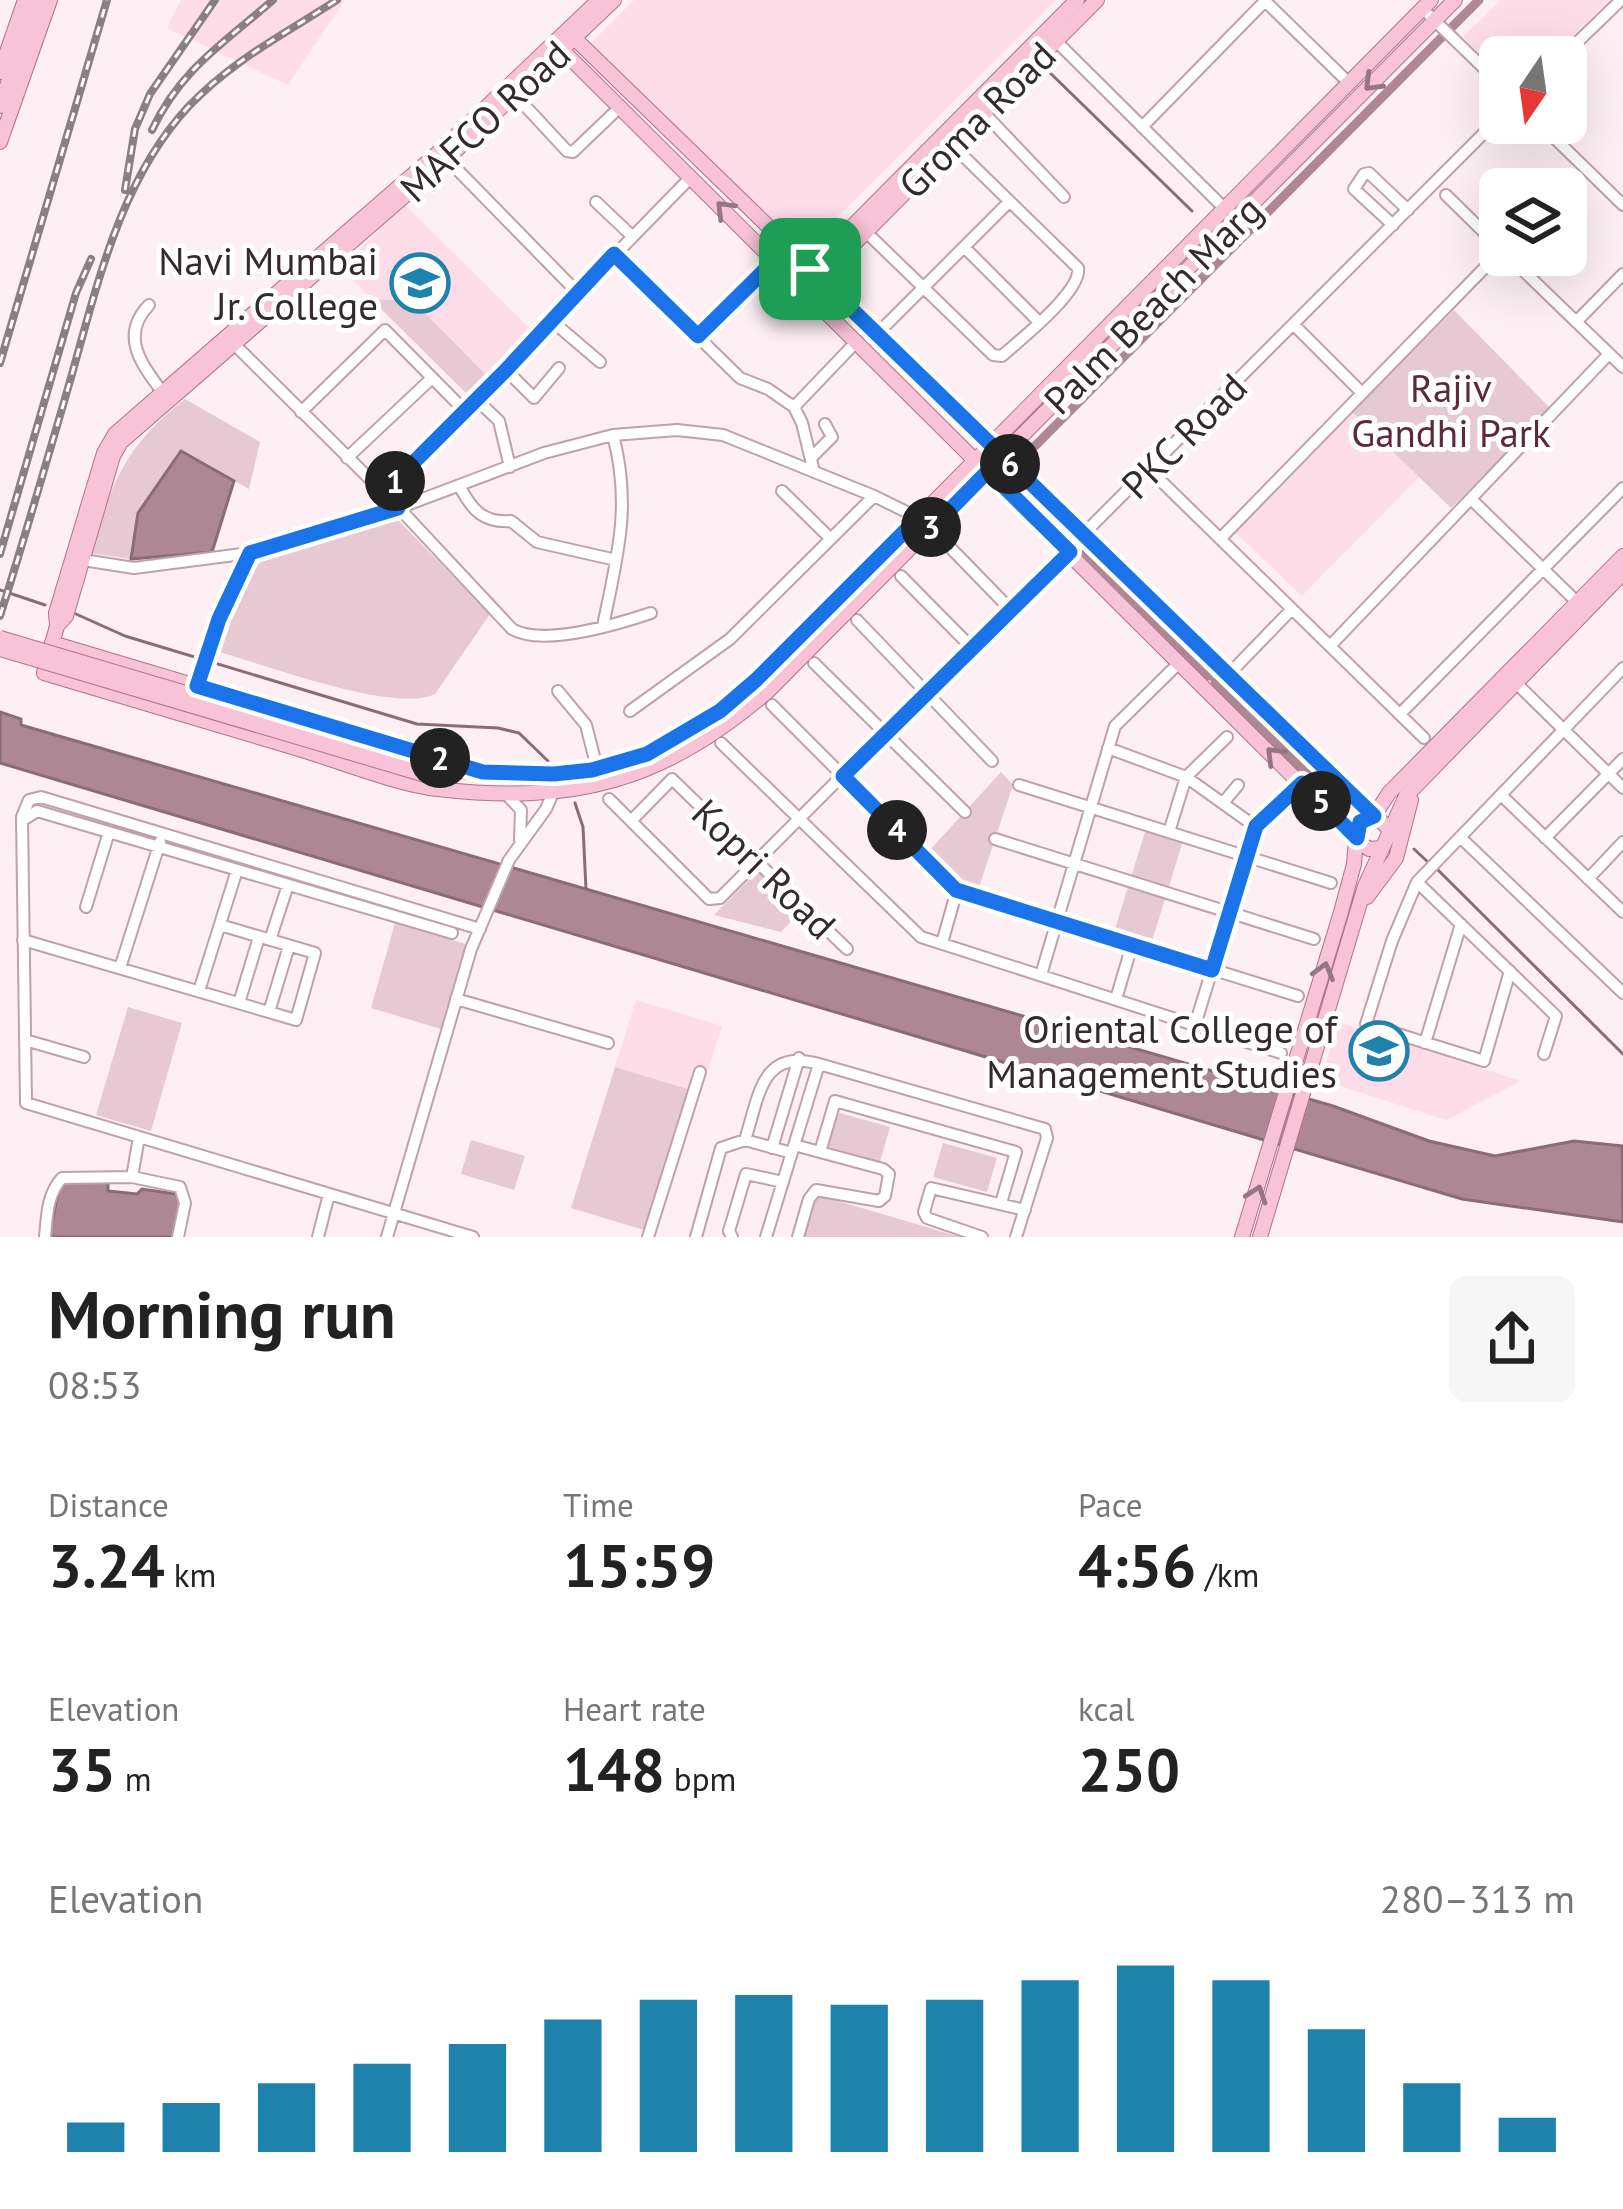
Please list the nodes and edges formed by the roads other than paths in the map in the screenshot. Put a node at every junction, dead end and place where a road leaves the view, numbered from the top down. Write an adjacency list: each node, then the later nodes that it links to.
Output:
1 (25, 0): 17 (main road)
2 (37, 0): 20 (main road)
3 (50, 0): 25 (main road)
4 (599, 0): 14 (main road, MAFCO Road)
5 (614, 0): 14 (main road, MAFCO Road)
6 (1077, 0): 44 (main road, Groma Road)
7 (1097, 0): 15 (main road, Groma Road)
8 (1265, 0): 18 (street); 23 (street)
9 (1455, 0): 12 (main road, Palm Beach Marg)
10 (1621, 0): 13 (street)
11 (1427, 4): 12 (street); 18 (main road, Palm Beach Marg)
12 (1435, 20): 16 (street); 75 (main road, Palm Beach Marg, one-way to 75)
13 (1584, 36)
14 (565, 41): 19 (main road, MAFCO Road); 21 (main road); 28 (main road, MAFCO Road); 44 (main road)
15 (1056, 41): 22 (main road, Groma Road); 23 (street)
16 (1479, 63)
17 (0, 72)
18 (1348, 83): 35 (main road, Palm Beach Marg)
19 (515, 95): 21 (street); 28 (main road, MAFCO Road)
20 (0, 106)
21 (620, 107): 29 (main road)
22 (983, 112): 27 (main road, Groma Road); 31 (street)
23 (1142, 127): 35 (street)
24 (1479, 138): 36 (street, PKC Road)
25 (0, 142)
26 (1561, 144): 34 (street)
27 (952, 146): 33 (street); 39 (main road, Groma Road)
28 (444, 155): 50 (street); 58 (main road, MAFCO Road)
29 (691, 177): 40 (street); 43 (main road, one-way to 29)
30 (1446, 195): 38 (street)
31 (1064, 197)
32 (596, 202): 40 (street)
33 (1009, 202): 41 (street); 53 (street)
34 (1623, 205)
35 (1225, 209): 74 (main road, Palm Beach Marg)
36 (1408, 210): 37 (street, PKC Road); 37 (street)
37 (1393, 225): 56 (street, PKC Road)
38 (1479, 229)
39 (866, 232): 44 (main road, Groma Road); 49 (street)
40 (632, 236): 42 (street)
41 (964, 247): 49 (street); 53 (street)
42 (614, 254): 50 (street); 57 (street)
43 (775, 260): 48 (main road); 57 (street)
44 (815, 274): 48 (main road, Groma Road); 74 (main road)
45 (1623, 274): 54 (street)
46 (1479, 275): 67 (street)
47 (1527, 276): 54 (street)
48 (802, 287): 59 (main road)
49 (923, 289): 53 (street); 55 (street)
50 (578, 293): 52 (street)
51 (149, 305): 66 (street)
52 (552, 321): 61 (street); 64 (street)
53 (1039, 322)
54 (1576, 322): 60 (street)
55 (886, 325)
56 (1294, 326): 67 (street); 90 (street, PKC Road)
57 (698, 336): 69 (street)
58 (231, 341): 66 (main road, MAFCO Road); 71 (street); 96 (main road, MAFCO Road)
59 (857, 341): 69 (street); 77 (main road)
60 (1610, 354): 62 (street); 87 (street)
61 (600, 362)
62 (1623, 367)
63 (559, 368): 64 (street)
64 (506, 370): 68 (street)
65 (432, 378): 70 (street); 71 (street); 76 (street)
66 (163, 393): 106 (main road, MAFCO Road)
67 (1362, 393): 91 (street)
68 (476, 400): 70 (street); 79 (street)
69 (794, 407): 78 (street)
70 (465, 411): 85 (street)
71 (301, 412): 76 (street)
72 (825, 424): 78 (street)
73 (613, 435): 78 (street); 79 (street); 97 (street)
74 (990, 444): 75 (main road); 77 (main road, Palm Beach Marg)
75 (1003, 457): 80 (main road, Palm Beach Marg); 90 (main road)
76 (347, 458): 85 (street)
77 (976, 458): 80 (main road); 89 (main road, Palm Beach Marg)
78 (812, 465): 86 (street)
79 (510, 467): 82 (street)
80 (988, 471): 89 (main road, Palm Beach Marg); 93 (main road)
81 (1161, 481): 91 (street)
82 (460, 487): 88 (street); 97 (street)
83 (1623, 488): 98 (street)
84 (782, 491): 92 (street)
85 (382, 494): 88 (street)
86 (874, 496): 89 (street); 92 (street)
87 (1471, 499): 98 (street); 110 (street)
88 (398, 508): 94 (street); 107 (street)
89 (931, 527): 103 (street); 132 (main road, Palm Beach Marg); 139 (main road, Palm Beach Marg)
90 (1087, 534): 93 (street, PKC Road); 116 (main road)
91 (1220, 538): 102 (street)
92 (831, 539): 122 (street)
93 (1070, 552): 103 (street, PKC Road); 113 (main road)
94 (250, 553): 96 (street); 118 (street)
95 (1623, 556): 101 (main road)
96 (82, 560): 106 (main road, MAFCO Road)
97 (616, 560): 107 (street)
98 (1543, 569): 101 (street); 123 (street)
99 (1623, 573): 101 (main road)
100 (901, 576): 111 (street)
101 (1581, 607): 117 (main road)
102 (1292, 609): 110 (street); 116 (street)
103 (1011, 610): 111 (street, PKC Road)
104 (651, 614): 107 (street)
105 (857, 620): 120 (street)
106 (57, 626): 109 (main road, MAFCO Road)
107 (603, 626)
108 (0, 638): 135 (main road, bridge)
109 (52, 643): 118 (main road); 144 (main road, MAFCO Road)
110 (1330, 646): 123 (street)
111 (972, 648): 120 (street, PKC Road)
112 (0, 650): 135 (main road, bridge)
113 (1180, 662): 129 (street); 140 (main road, one-way to 113)
114 (814, 663): 125 (street)
115 (1623, 668): 124 (street)
116 (1228, 674): 151 (main road)
117 (1511, 678): 124 (street); 136 (main road); 151 (main road)
118 (197, 686): 133 (main road)
119 (558, 691): 132 (street)
120 (929, 692): 125 (street, PKC Road); 131 (street)
121 (772, 705): 137 (street)
122 (630, 711)
123 (1400, 714): 127 (street)
124 (1564, 730): 134 (street); 146 (street)
125 (886, 734): 137 (street, PKC Road); 150 (street)
126 (1227, 737): 138 (street)
127 (1424, 738)
128 (721, 743): 152 (street)
129 (1108, 748): 138 (street); 149 (street)
130 (1623, 758): 134 (street)
131 (992, 760)
132 (598, 768): 139 (main road, Palm Beach Marg)
133 (483, 772): 135 (main road); 139 (main road, Palm Beach Marg)
134 (1608, 773): 143 (street); 162 (street)
135 (441, 774): 144 (main road)
136 (1424, 774): 156 (main road); 180 (main road)
137 (843, 776): 152 (street, PKC Road); 176 (street)
138 (1186, 777): 148 (street); 158 (street)
139 (554, 782): 145 (main road, Palm Beach Marg); 165 (street)
140 (1302, 783): 155 (street); 161 (main road)
141 (1019, 784): 149 (street)
142 (1238, 785): 148 (street)
143 (1623, 788)
144 (479, 790): 145 (main road, Palm Beach Marg)
145 (501, 793): 165 (street)
146 (1501, 795): 160 (street); 162 (street)
147 (609, 799): 153 (street, PKC Road)
148 (1223, 803): 155 (street)
149 (1091, 807): 158 (street); 170 (street)
150 (964, 812)
151 (1374, 816): 156 (main road); 161 (main road)
152 (800, 819): 169 (street, PKC Road); 189 (street)
153 (631, 821): 169 (street, PKC Road); 169 (street, Kopri Road)
154 (21, 823): 157 (street); 159 (street); 188 (street)
155 (1256, 826): 168 (street)
156 (1389, 829): 167 (main road)
157 (109, 832): 166 (street); 177 (street)
158 (1169, 832): 168 (street)
159 (163, 833): 166 (street); 184 (street)
160 (1460, 837): 173 (street); 198 (street)
161 (1357, 838): 167 (main road); 214 (main road, one-way to 161)
162 (1545, 838): 172 (street)
163 (994, 839): 170 (street)
164 (1623, 842): 172 (street)
165 (520, 844): 184 (street)
166 (158, 847): 171 (street); 193 (street)
167 (1381, 848): 180 (main road)
168 (1247, 856): 174 (street); 178 (street)
169 (757, 862): 192 (street, Kopri Road)
170 (1074, 863): 178 (street); 181 (street)
171 (237, 869): 175 (street); 183 (street)
172 (1588, 879): 179 (street)
173 (1417, 882): 182 (street); 207 (street)
174 (1330, 883)
175 (288, 884): 185 (street); 186 (street)
176 (956, 890): 181 (street); 189 (street)
177 (86, 907)
178 (1230, 912): 187 (street); 194 (street)
179 (1623, 912)
180 (1357, 916): 214 (main road)
181 (1057, 921): 190 (street); 196 (street)
182 (1461, 924): 195 (street); 207 (street)
183 (220, 925): 186 (street); 197 (street)
184 (481, 926): 200 (street)
185 (452, 933)
186 (264, 938): 191 (street); 202 (street)
187 (1314, 939)
188 (23, 940): 193 (street); 205 (street)
189 (942, 943): 196 (street)
190 (1132, 945): 194 (street); 201 (street)
191 (289, 946): 203 (street); 203 (street)
192 (847, 950)
193 (119, 968): 197 (street)
194 (1212, 970): 199 (street); 204 (street)
195 (1510, 971): 207 (street); 209 (street)
196 (1041, 975): 201 (street)
197 (199, 991): 202 (street)
198 (1623, 993)
199 (1298, 996)
200 (456, 999): 206 (street); 228 (street)
201 (1116, 999): 204 (street)
202 (239, 1003): 203 (street)
203 (269, 1012)
204 (1195, 1025): 208 (street)
205 (25, 1040): 210 (street); 217 (street)
206 (608, 1042)
207 (1425, 1043)
208 (1281, 1053)
209 (1544, 1054)
210 (84, 1057)
211 (799, 1058): 212 (street); 218 (street); 219 (street)
212 (819, 1064): 215 (street); 220 (street)
213 (700, 1072): 234 (street)
214 (1299, 1086): 222 (main road)
215 (930, 1097): 216 (street); 227 (street)
216 (922, 1125): 221 (street); 226 (street)
217 (139, 1137): 223 (street); 225 (street)
218 (746, 1140): 219 (street); 235 (street)
219 (772, 1148): 220 (street)
220 (793, 1149): 221 (street); 224 (street)
221 (820, 1152): 238 (street)
222 (1279, 1152): 241 (main road, one-way to 222); 242 (main road)
223 (132, 1178): 229 (street); 230 (street)
224 (783, 1182): 236 (street); 237 (street)
225 (329, 1194): 228 (street); 231 (street)
226 (1001, 1203): 227 (street); 239 (street)
227 (1024, 1210): 240 (street)
228 (394, 1213): 232 (street); 233 (street)
229 (46, 1237)
230 (178, 1237)
231 (318, 1237)
232 (387, 1237)
233 (473, 1237)
234 (648, 1237)
235 (696, 1237)
236 (732, 1237)
237 (766, 1237)
238 (798, 1237)
239 (982, 1237)
240 (1016, 1237)
241 (1243, 1237)
242 (1260, 1237)

